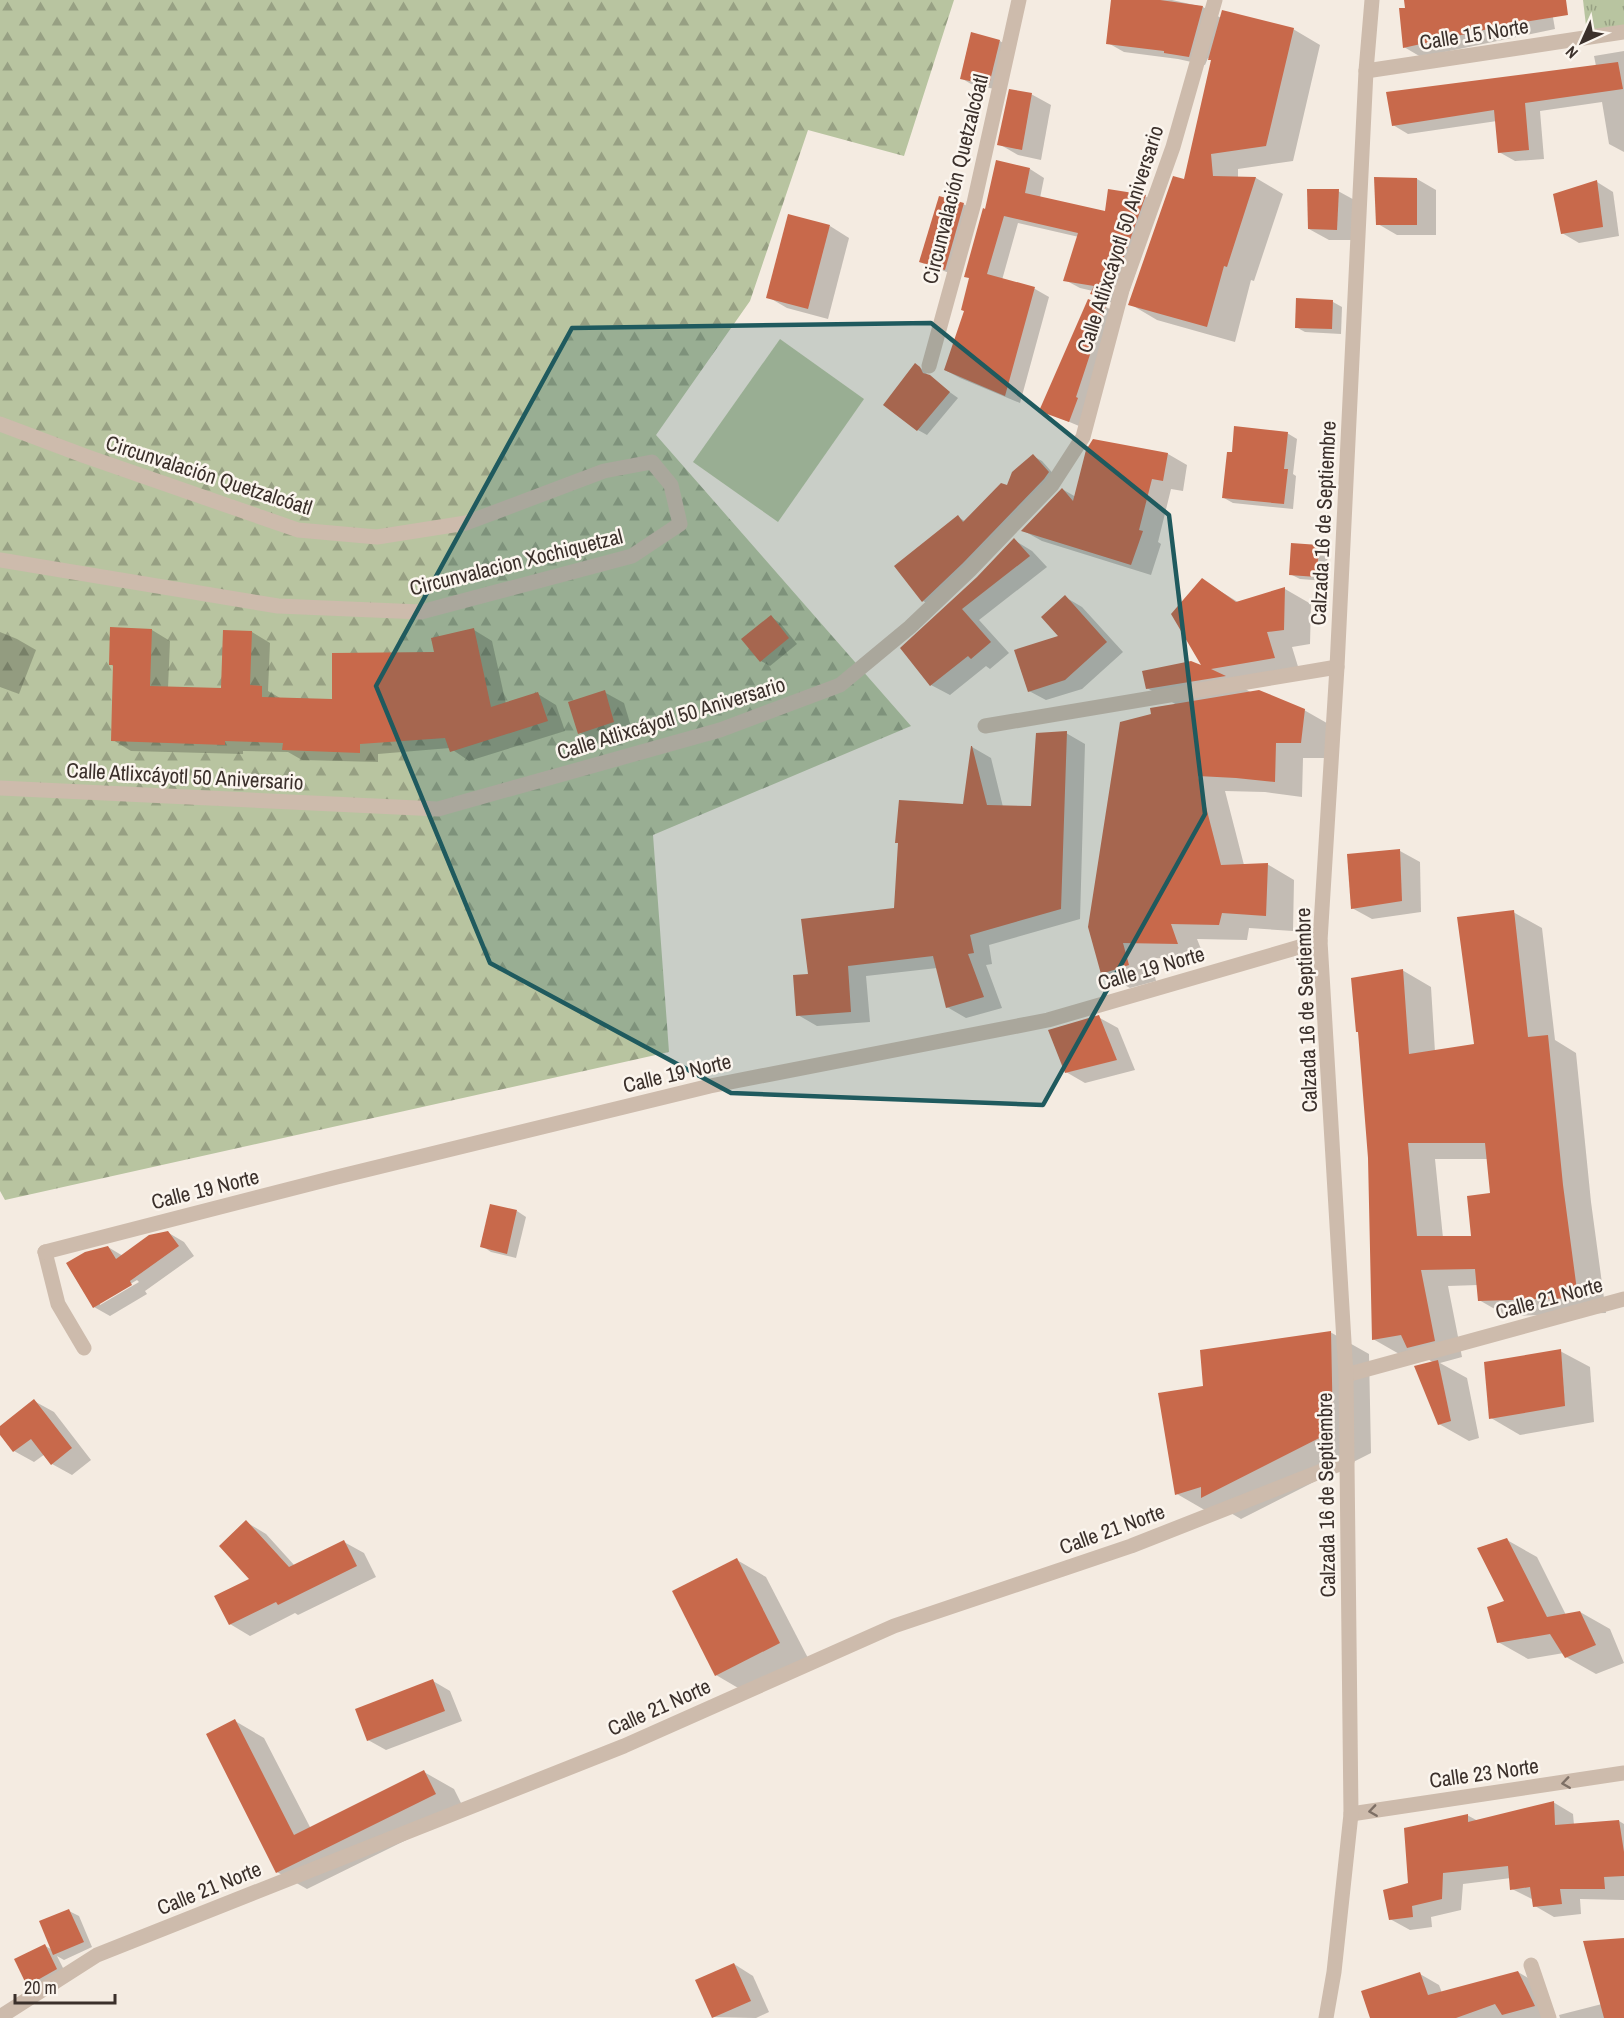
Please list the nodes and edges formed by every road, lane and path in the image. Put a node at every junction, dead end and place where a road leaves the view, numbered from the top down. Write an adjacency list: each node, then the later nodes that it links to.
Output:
1 (1019, 0): 6 (street, Circunvalación Quetzalcóatl)
2 (1215, 0): 12 (street, Calle Atlixcáyotl 50 Aniversario)
3 (1372, 0): 5 (street, Calzada 16 de Septiembre)
4 (1624, 32): 5 (street, Calle 15 Norte)
5 (1366, 71): 10 (street, Calzada 16 de Septiembre)
6 (929, 366)
7 (0, 424): 8 (street, Circunvalación Quetzalcóatl)
8 (652, 462): 9 (street, Circunvalacion Xochiquetzal)
9 (0, 560)
10 (1337, 667): 11 (street); 13 (street, Calzada 16 de Septiembre)
11 (985, 726)
12 (0, 788)
13 (1320, 941): 15 (street, Calle 19 Norte); 16 (street, Calzada 16 de Septiembre)
14 (1624, 1299): 16 (street, Calle 21 Norte)
15 (84, 1348)
16 (1346, 1375): 17 (street, Calzada 16 de Septiembre)
17 (1347, 1461): 19 (street, Calzada 16 de Septiembre); 21 (street, Calle 21 Norte)
18 (1624, 1773): 19 (street, Calle 23 Norte, one-way to 19)
19 (1351, 1814): 22 (street, Calzada 16 de Septiembre)
20 (1531, 1965): 23 (street)
21 (0, 2016)
22 (1326, 2018)
23 (1549, 2018)

